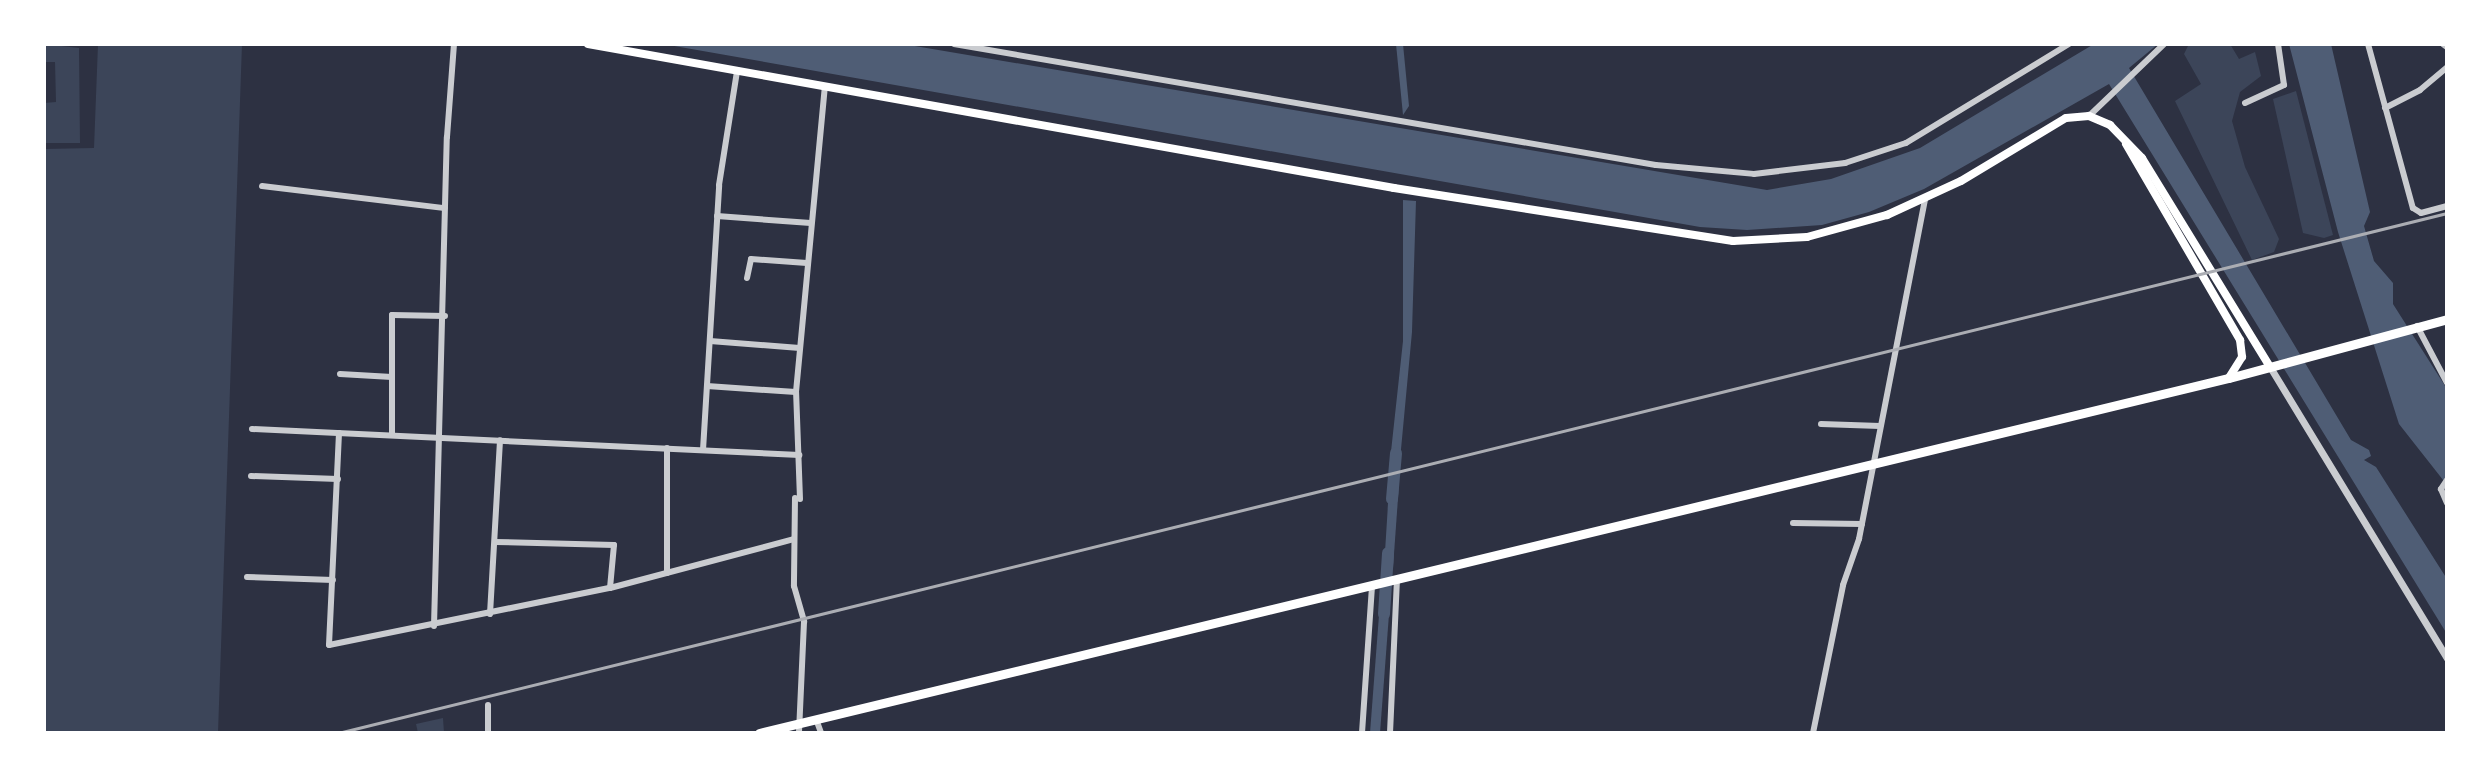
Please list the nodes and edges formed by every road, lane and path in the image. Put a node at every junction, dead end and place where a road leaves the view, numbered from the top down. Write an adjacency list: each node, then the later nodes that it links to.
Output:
1 (454, 44): 17 (street)
2 (588, 44): 9 (main road)
3 (954, 44): 4 (street)
4 (2069, 44)
5 (2164, 44): 13 (street)
6 (2278, 44): 11 (street)
7 (2368, 44): 12 (street)
8 (2447, 67): 12 (street)
9 (737, 71): 10 (main road); 18 (street)
10 (825, 87): 15 (main road); 19 (street)
11 (2245, 103)
12 (2385, 108): 16 (street)
13 (2089, 116): 15 (main road); 24 (main road)
14 (262, 186): 17 (street)
15 (1925, 199): 36 (street)
16 (2447, 206)
17 (445, 208): 22 (street)
18 (717, 216): 19 (street); 26 (street)
19 (811, 223): 20 (street)
20 (807, 263): 21 (street); 27 (street)
21 (747, 278)
22 (445, 316): 30 (street); 40 (street)
23 (2447, 319): 25 (main road)
24 (2235, 321): 28 (main road); 31 (main road)
25 (2413, 327): 28 (main road); 32 (street)
26 (710, 341): 27 (street); 33 (street)
27 (800, 348): 34 (street)
28 (2270, 367): 31 (main road); 62 (street)
29 (340, 374): 30 (street)
30 (392, 377): 39 (street)
31 (2229, 378): 45 (main road)
32 (2447, 383)
33 (707, 386): 34 (street); 43 (street)
34 (796, 392): 44 (street)
35 (1821, 424): 36 (street)
36 (1880, 426): 45 (street)
37 (252, 429): 38 (street)
38 (339, 433): 39 (street); 47 (street)
39 (392, 435): 40 (street)
40 (440, 437): 41 (street); 61 (street)
41 (500, 440): 42 (street); 53 (street)
42 (667, 448): 43 (street); 54 (street)
43 (703, 450): 44 (street)
44 (799, 455): 52 (street)
45 (1874, 463): 51 (street); 56 (main road)
46 (251, 476): 47 (street)
47 (338, 479): 57 (street)
48 (2446, 481): 49 (street)
49 (2447, 503)
50 (1793, 523): 51 (street)
51 (1862, 524): 71 (street)
52 (794, 539): 54 (street); 65 (street)
53 (495, 542): 59 (street); 60 (street)
54 (667, 573): 59 (street)
55 (247, 577): 57 (street)
56 (1397, 579): 58 (main road); 70 (street)
57 (333, 580): 61 (street)
58 (1372, 585): 64 (main road); 69 (street)
59 (610, 588): 60 (street)
60 (490, 614): 61 (street)
61 (434, 626)
62 (2447, 658)
63 (488, 705): 66 (street)
64 (816, 719): 65 (main road); 68 (street)
65 (799, 728): 67 (main road)
66 (488, 733)
67 (759, 733)
68 (821, 733)
69 (1362, 733)
70 (1390, 733)
71 (1813, 733)

